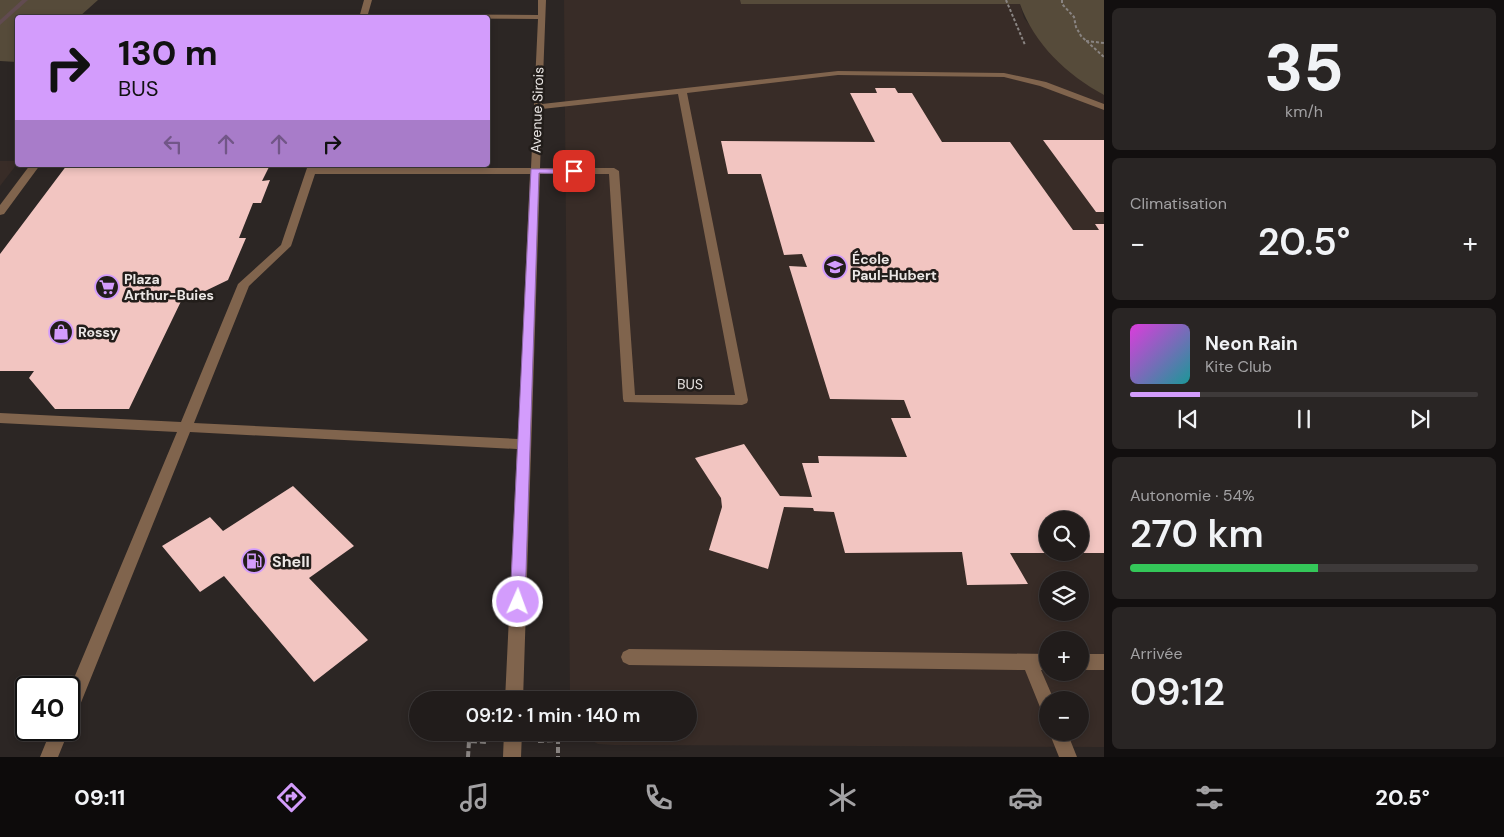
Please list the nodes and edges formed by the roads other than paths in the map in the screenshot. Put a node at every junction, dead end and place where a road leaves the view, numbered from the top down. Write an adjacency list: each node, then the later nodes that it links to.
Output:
1 (368, 0): 3 (street)
2 (542, 0): 5 (street, Avenue Sirois)
3 (364, 15)
4 (490, 17): 5 (street)
5 (541, 17): 7 (street, Avenue Sirois)
6 (682, 91): 7 (street); 8 (street); 11 (street, BUS)
7 (537, 107): 11 (street, Avenue Sirois)
8 (1104, 107)
9 (34, 167): 12 (street)
10 (312, 168): 11 (street); 14 (street)
11 (534, 171): 15 (street, Avenue Sirois)
12 (0, 212)
13 (0, 418): 14 (street)
14 (185, 428): 15 (street); 21 (street)
15 (524, 444): 22 (street, Avenue Sirois)
16 (629, 657): 17 (street)
17 (1030, 662): 18 (street); 23 (street)
18 (1039, 662)
19 (1089, 662): 20 (street)
20 (1104, 662)
21 (80, 683)
22 (514, 691)
23 (1042, 691)
24 (56, 741): 27 (street)
25 (513, 741): 28 (street)
26 (1062, 741): 29 (street)
27 (49, 757)
28 (512, 757)
29 (1068, 757)

